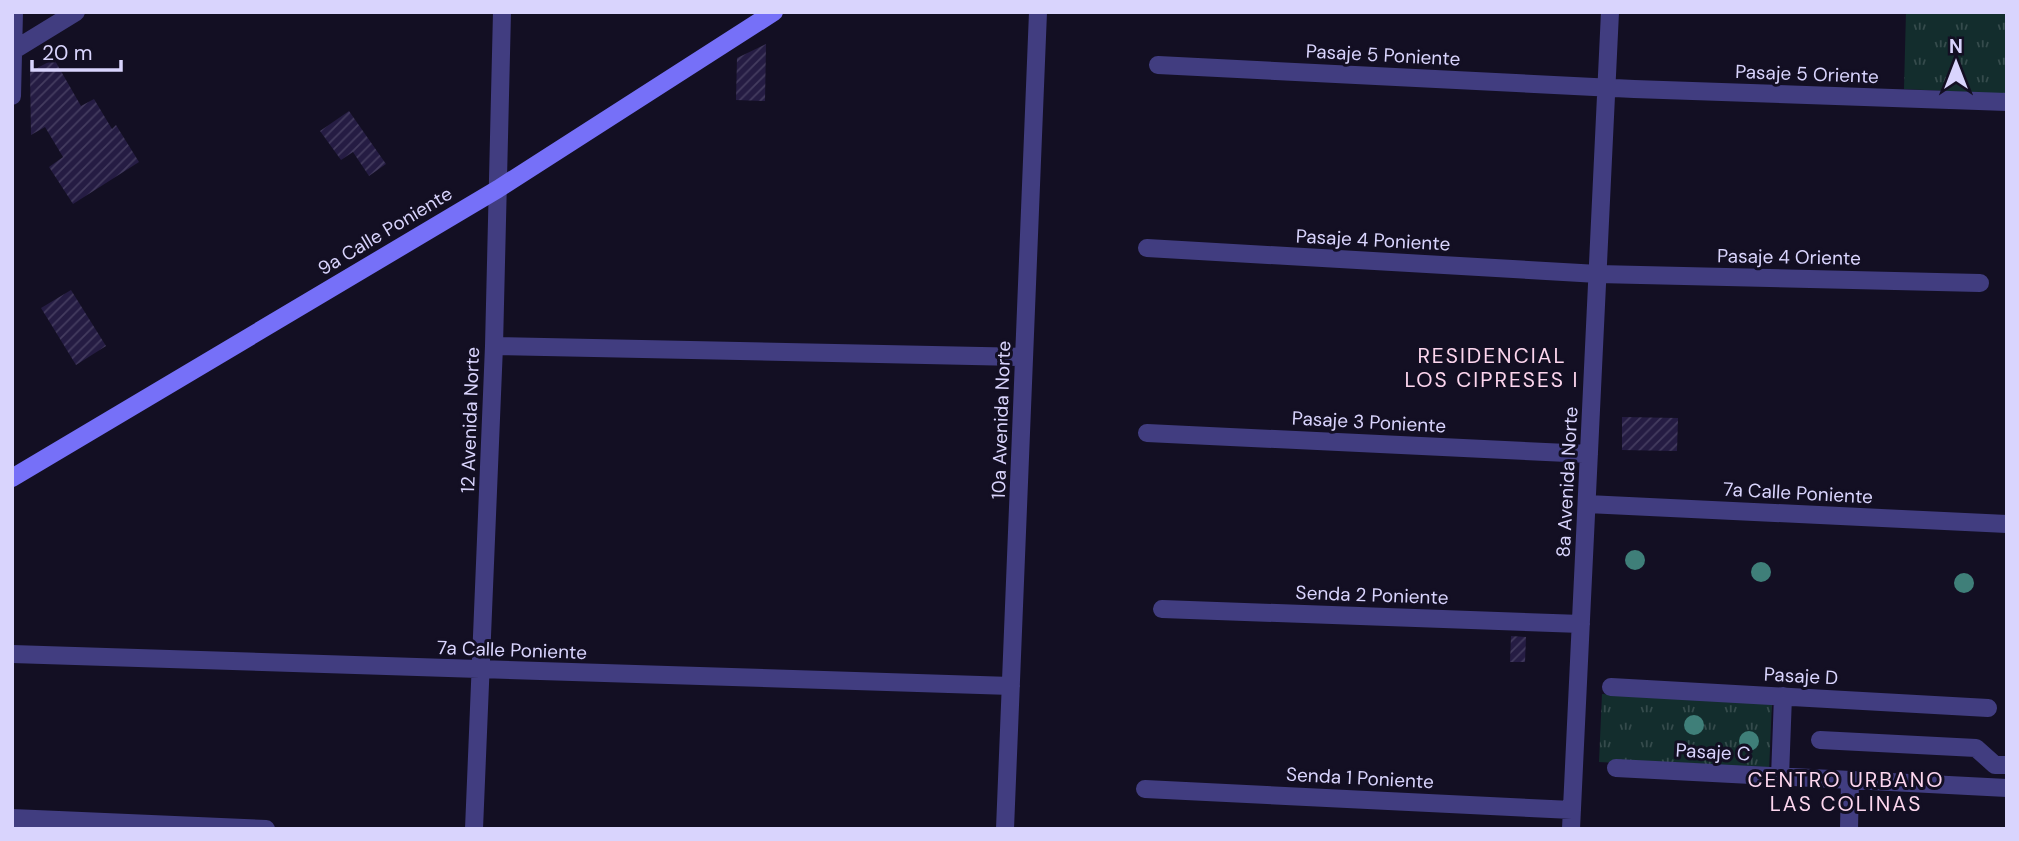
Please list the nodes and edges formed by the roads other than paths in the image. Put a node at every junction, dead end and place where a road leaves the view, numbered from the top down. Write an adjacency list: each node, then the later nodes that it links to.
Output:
1 (14, 12): 7 (street)
2 (76, 12): 7 (street)
3 (502, 12): 12 (street, 12 Avenida Norte)
4 (774, 12): 12 (main road, 9a Calle Poniente)
5 (1038, 12): 17 (street, 10a Avenida Norte)
6 (1610, 12): 9 (street, 8a Avenida Norte)
7 (13, 50): 10 (street)
8 (1158, 65): 9 (street, Pasaje 5 Poniente)
9 (1606, 87): 11 (street, Pasaje 5 Oriente); 14 (street, 8a Avenida Norte)
10 (12, 96)
11 (2007, 102)
12 (498, 189): 16 (street, 12 Avenida Norte); 20 (main road, 9a Calle Poniente)
13 (1147, 248): 14 (street, Pasaje 4 Poniente)
14 (1598, 274): 15 (street, Pasaje 4 Oriente); 19 (street, 8a Avenida Norte)
15 (1980, 283)
16 (494, 346): 17 (street); 26 (street, 12 Avenida Norte)
17 (1024, 357): 27 (street, 10a Avenida Norte)
18 (1147, 433): 19 (street, Pasaje 3 Poniente)
19 (1589, 454): 21 (street, 8a Avenida Norte)
20 (12, 478)
21 (1587, 504): 22 (street, 7a Calle Poniente); 24 (street, 8a Avenida Norte)
22 (2007, 524)
23 (1162, 609): 24 (street, Senda 2 Poniente)
24 (1581, 624): 38 (street, 8a Avenida Norte)
25 (12, 654): 26 (street, 7a Calle Poniente)
26 (481, 670): 27 (street, 7a Calle Poniente); 41 (street, 12 Avenida Norte)
27 (1011, 686): 42 (street, 10a Avenida Norte)
28 (1611, 687): 29 (street, Pasaje D)
29 (1783, 696): 30 (street, Pasaje D); 34 (street)
30 (1988, 708)
31 (1820, 740): 32 (street)
32 (2007, 765)
33 (1616, 768): 34 (street, Pasaje C)
34 (1780, 777): 35 (street, Pasaje C)
35 (1850, 780): 36 (street, Pasaje C); 44 (street)
36 (2007, 788)
37 (1145, 789): 38 (street, Senda 1 Poniente)
38 (1572, 810): 43 (street, 8a Avenida Norte)
39 (12, 818): 40 (street)
40 (266, 829)
41 (474, 829)
42 (1005, 829)
43 (1572, 829)
44 (1849, 829)

